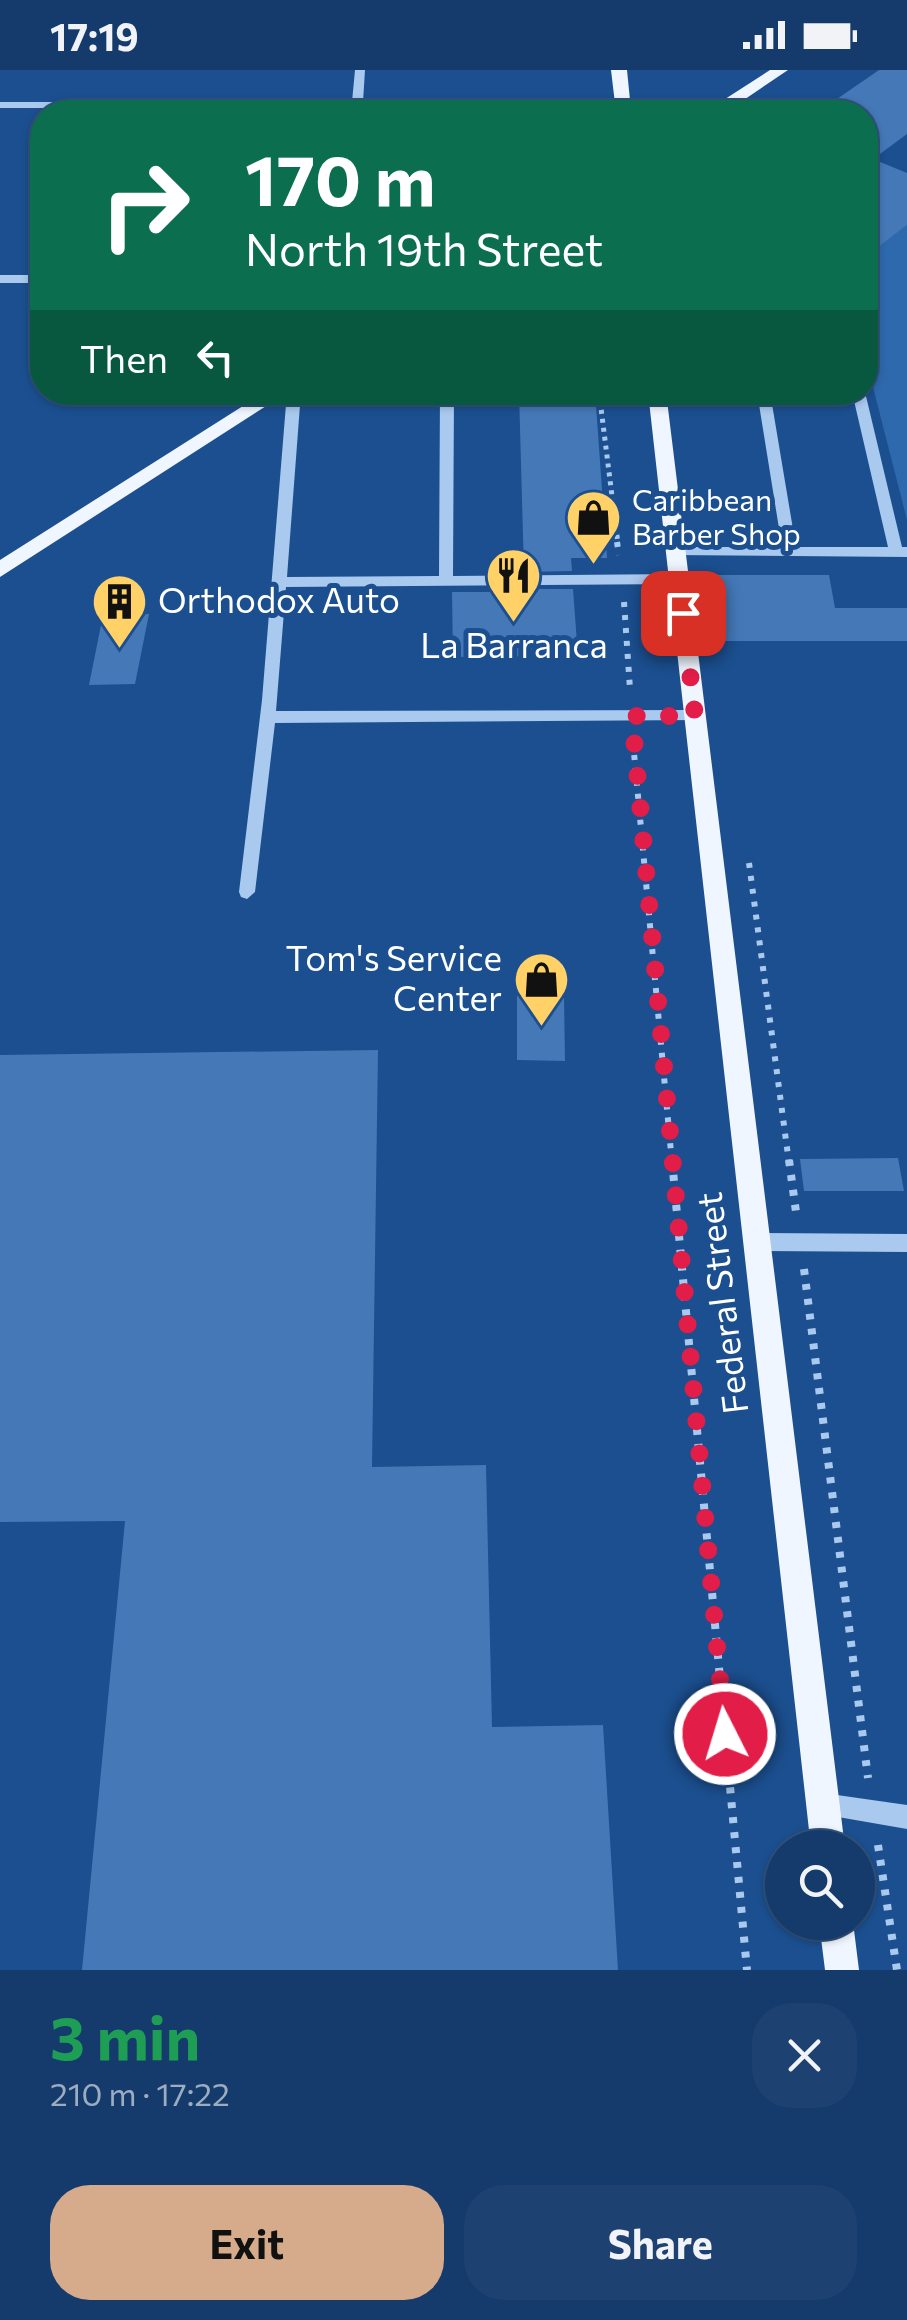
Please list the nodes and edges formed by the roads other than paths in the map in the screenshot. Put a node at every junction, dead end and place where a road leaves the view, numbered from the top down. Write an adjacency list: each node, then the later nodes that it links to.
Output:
1 (360, 70): 4 (street)
2 (619, 70): 5 (main road)
3 (780, 70): 6 (main road)
4 (357, 100)
5 (623, 100)
6 (734, 100)
7 (0, 104): 8 (street)
8 (30, 104)
9 (0, 279): 10 (street)
10 (30, 279)
11 (259, 405): 20 (main road)
12 (293, 405): 22 (street)
13 (448, 405): 21 (street)
14 (658, 405): 19 (main road, Federal Street)
15 (765, 405): 17 (street)
16 (862, 405): 18 (street)
17 (790, 552): 18 (street); 19 (street)
18 (902, 552)
19 (677, 566): 21 (street); 23 (main road, Federal Street)
20 (0, 570)
21 (446, 580): 22 (street)
22 (278, 582): 24 (street)
23 (695, 716): 24 (street); 26 (main road, Federal Street)
24 (268, 718): 25 (street)
25 (247, 892)
26 (756, 1242): 27 (street); 28 (main road, Federal Street)
27 (907, 1243)
28 (823, 1805): 29 (street); 30 (main road, Federal Street)
29 (907, 1817)
30 (826, 1830)
31 (838, 1940): 32 (main road)
32 (842, 1970)

